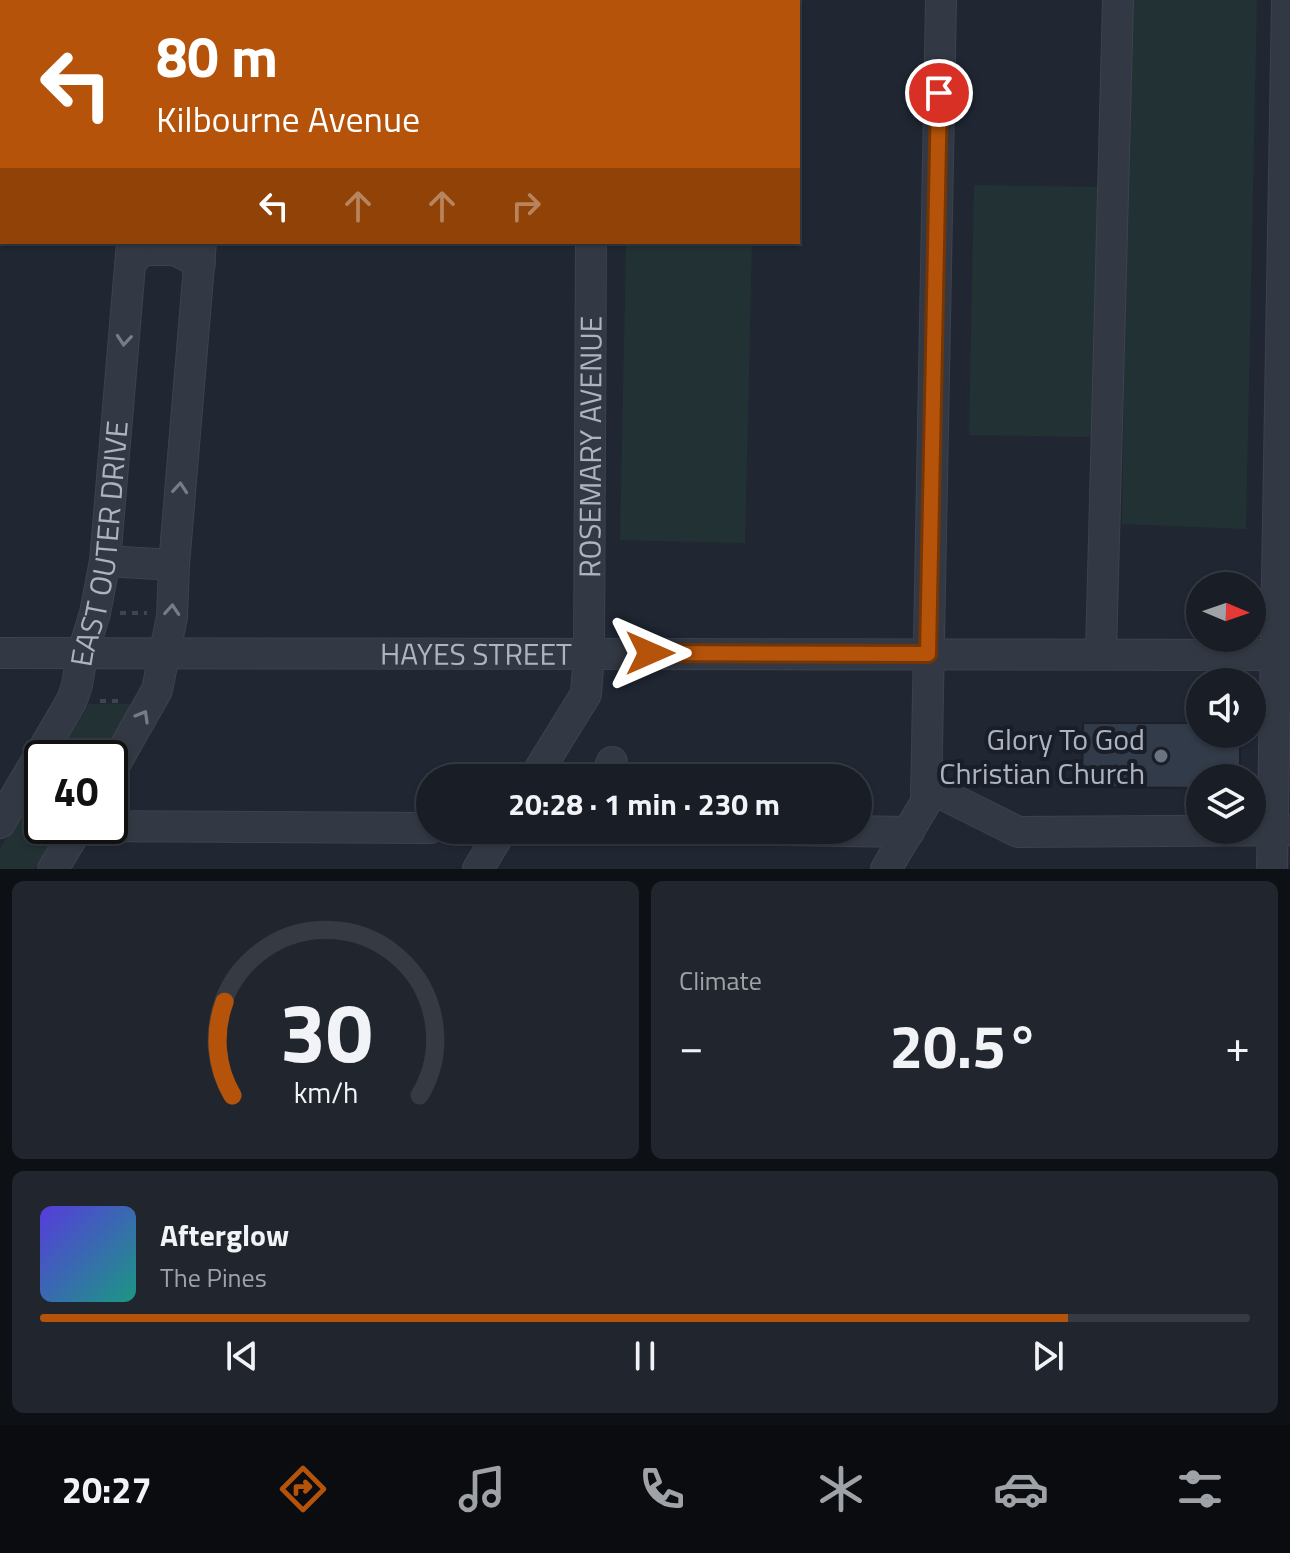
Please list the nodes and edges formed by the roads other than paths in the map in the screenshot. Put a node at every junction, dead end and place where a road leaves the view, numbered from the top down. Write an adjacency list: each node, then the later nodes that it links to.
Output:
1 (941, 0): 11 (street)
2 (1118, 0): 12 (street)
3 (1287, 0): 15 (street)
4 (591, 244): 10 (street, ROSEMARY AVENUE)
5 (131, 252): 6 (street); 7 (street, EAST OUTER DRIVE, one-way to 7)
6 (200, 253): 8 (street, one-way to 6)
7 (105, 561): 8 (street); 13 (street, EAST OUTER DRIVE)
8 (174, 565): 14 (street, one-way to 8)
9 (0, 653): 13 (street, HAYES STREET)
10 (589, 653): 11 (street, HAYES STREET); 14 (street, HAYES STREET); 17 (street, ROSEMARY AVENUE)
11 (928, 654): 12 (street, HAYES STREET); 18 (street)
12 (1101, 654): 15 (street, HAYES STREET)
13 (82, 655): 14 (street, HAYES STREET); 19 (street, EAST OUTER DRIVE)
14 (165, 655): 16 (street, one-way to 14)
15 (1282, 655): 22 (street)
16 (128, 742)
17 (543, 764)
18 (926, 786): 22 (street); 24 (street)
19 (0, 823)
20 (128, 826): 21 (street)
21 (416, 828)
22 (1281, 830): 30 (street)
23 (872, 831): 24 (street)
24 (909, 832): 29 (street)
25 (68, 844): 27 (street)
26 (493, 844): 28 (street)
27 (53, 869)
28 (478, 869)
29 (886, 869)
30 (1272, 869)

